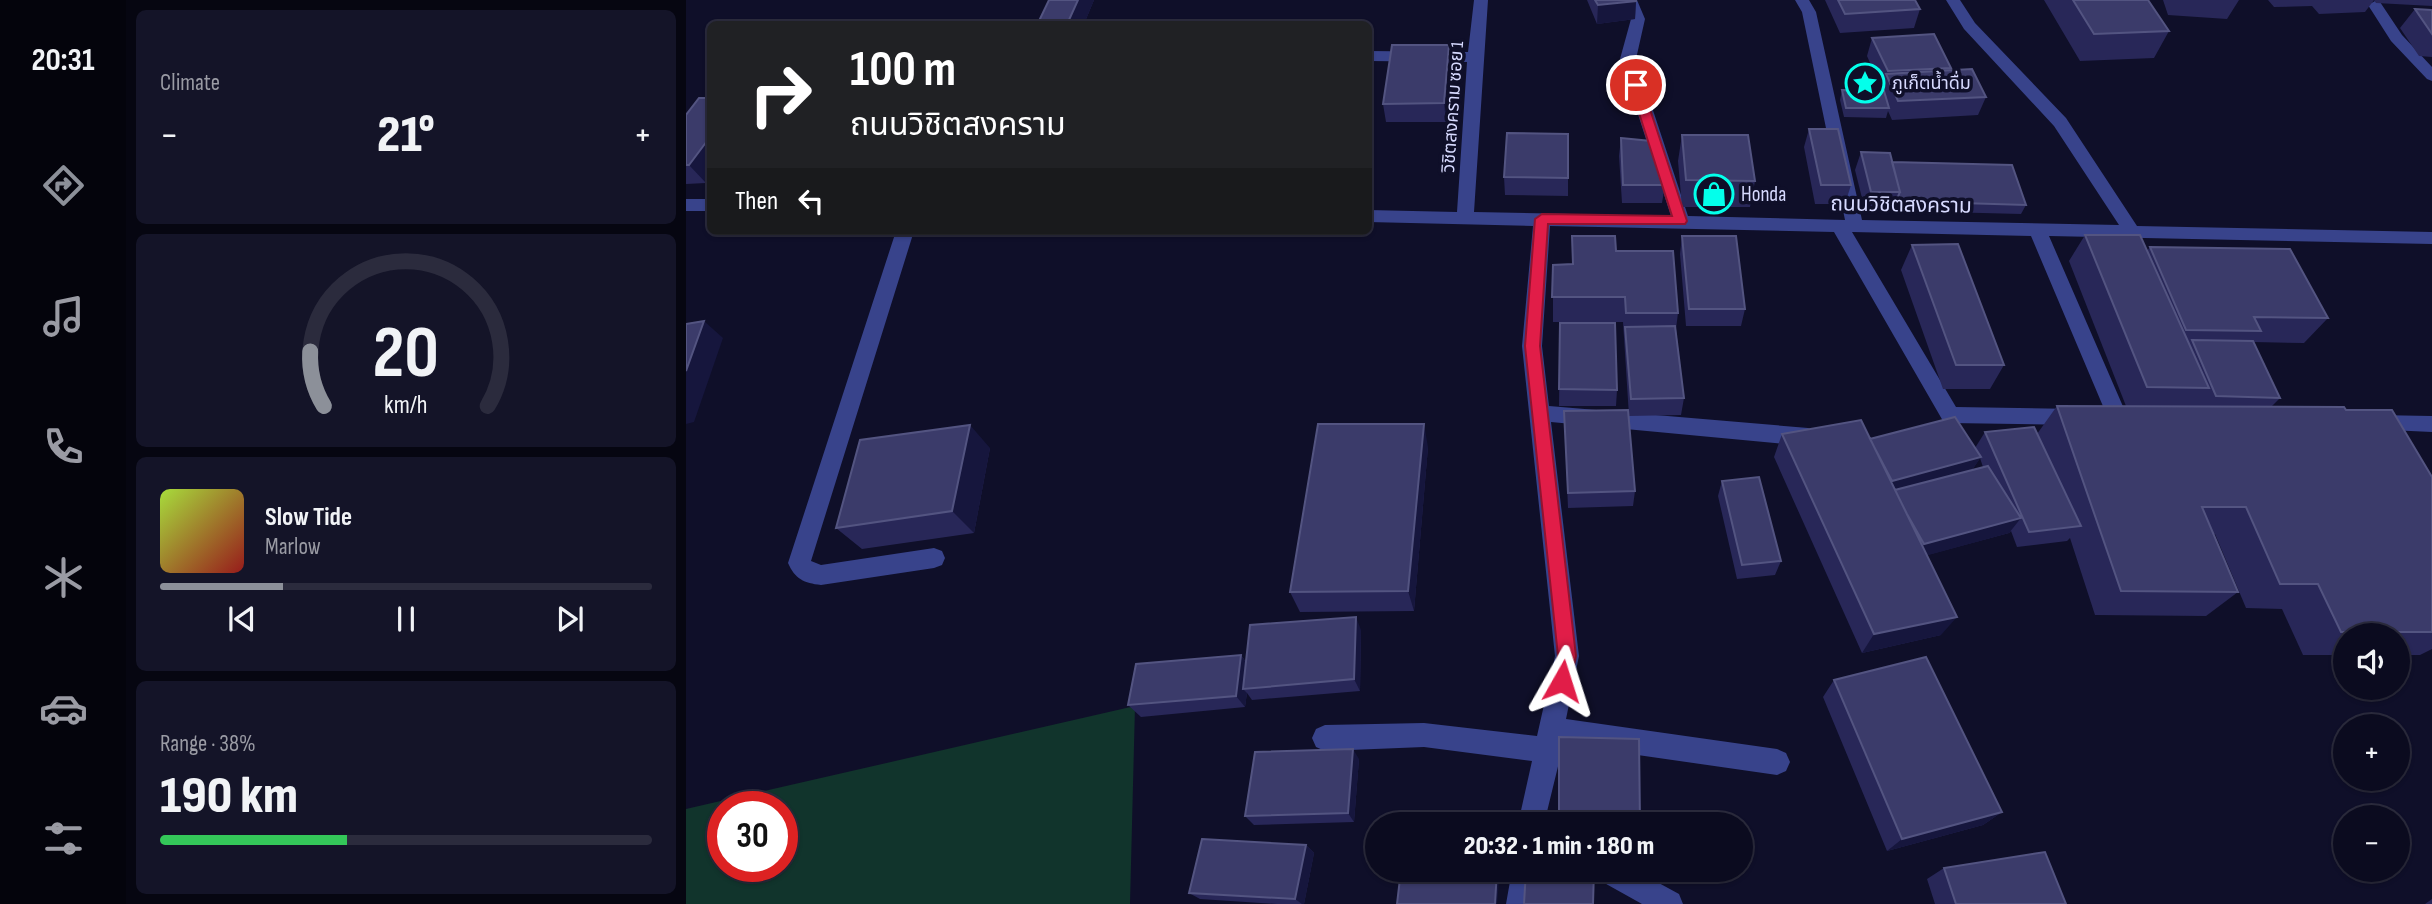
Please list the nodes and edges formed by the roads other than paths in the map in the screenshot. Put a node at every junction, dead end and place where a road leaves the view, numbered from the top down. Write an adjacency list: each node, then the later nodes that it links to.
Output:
1 (1481, 0): 7 (street, วิชิตสงคราม ซอย 1)
2 (1630, 0): 14 (street)
3 (1802, 0): 15 (street)
4 (1953, 0): 17 (street)
5 (2375, 5): 8 (street)
6 (1372, 56): 7 (street)
7 (1475, 57): 12 (street, วิชิตสงคราม ซอย 1)
8 (2432, 76)
9 (686, 205): 10 (street)
10 (707, 205)
11 (1372, 216): 12 (street, ถนนวิชิตสงคราม)
12 (1465, 217): 13 (street, ถนนวิชิตสงคราม)
13 (1542, 219): 14 (street, ถนนวิชิตสงคราม); 20 (street)
14 (1681, 221): 15 (street, ถนนวิชิตสงคราม)
15 (1847, 227): 16 (street, ถนนวิชิตสงคราม); 16 (street)
16 (2037, 230): 17 (street, ถนนวิชิตสงคราม)
17 (2132, 232): 19 (street, ถนนวิชิตสงคราม)
18 (904, 235): 24 (street)
19 (2432, 238)
20 (1540, 413): 23 (street); 26 (street)
21 (2350, 423): 22 (street)
22 (2432, 424)
23 (1808, 437)
24 (934, 558)
25 (1325, 738): 26 (street)
26 (1551, 740): 27 (street); 28 (street)
27 (1777, 762)
28 (1534, 812)
29 (1523, 882): 31 (street)
30 (1631, 882): 32 (street)
31 (1520, 904)
32 (1670, 904)

